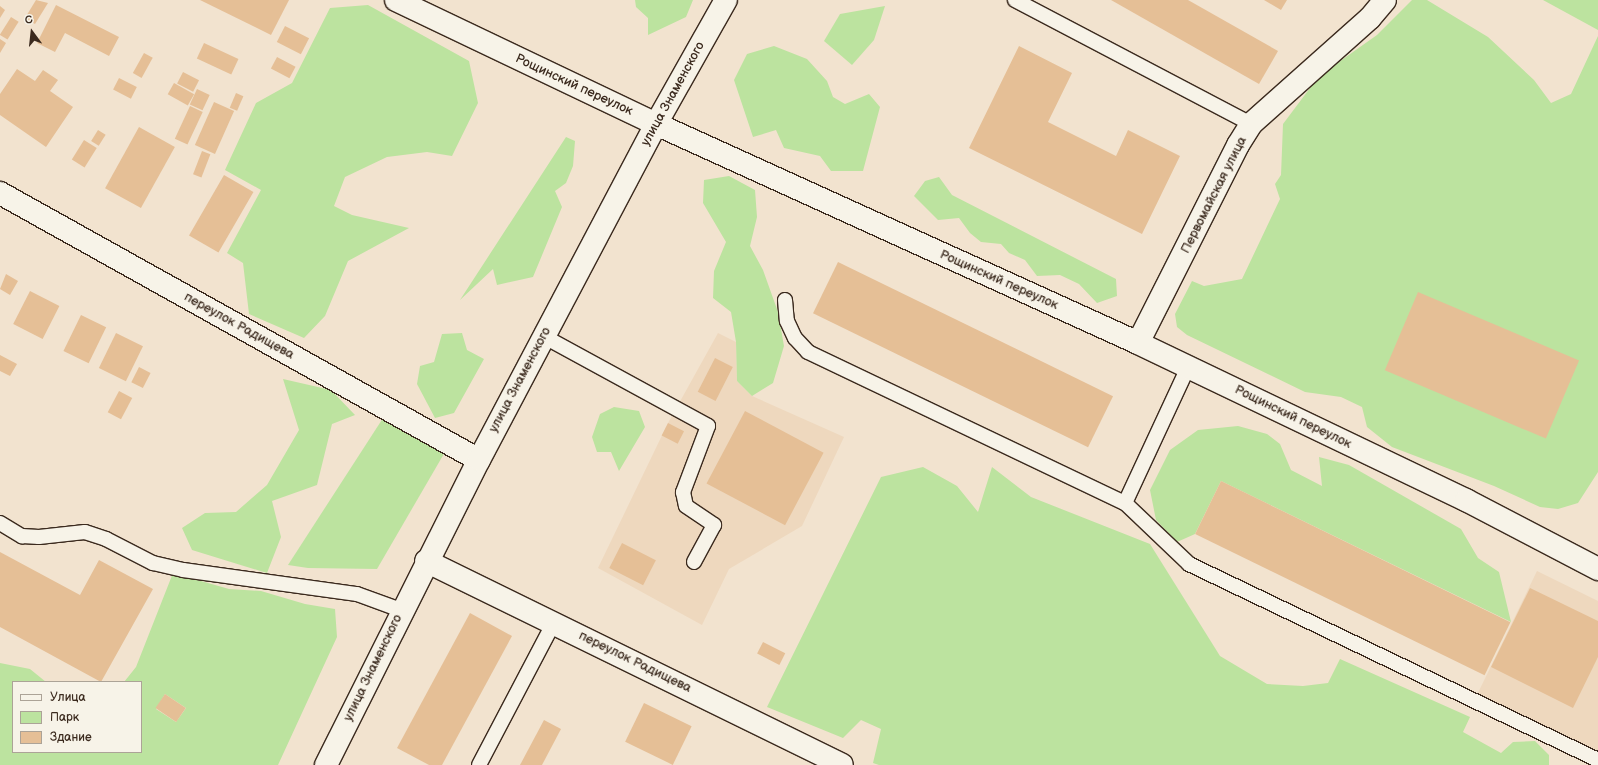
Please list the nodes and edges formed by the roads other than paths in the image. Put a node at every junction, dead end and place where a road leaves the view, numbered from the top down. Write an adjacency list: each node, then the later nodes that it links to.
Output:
1 (726, 0): 5 (street, улица Знаменского)
2 (1015, 0): 6 (lane)
3 (1385, 0): 6 (street, Первомайская улица)
4 (402, 1): 5 (street, Рощинский переулок)
5 (656, 124): 9 (street, улица Знаменского); 10 (street, Рощинский переулок)
6 (1251, 124): 10 (street, Первомайская улица)
7 (0, 193): 12 (street, переулок Радищева)
8 (785, 300): 13 (lane)
9 (543, 336): 12 (street, улица Знаменского); 16 (lane)
10 (1138, 343): 11 (street, Рощинский переулок)
11 (1188, 367): 13 (lane); 17 (street, Рощинский переулок)
12 (479, 460): 15 (street, улица Знаменского)
13 (1125, 503): 20 (lane)
14 (0, 523): 18 (lane)
15 (426, 561): 18 (street, улица Знаменского); 19 (street, переулок Радищева)
16 (694, 562)
17 (1598, 570)
18 (402, 610): 21 (street, улица Знаменского)
19 (554, 622): 22 (lane); 23 (street, переулок Радищева)
20 (1598, 760)
21 (326, 765)
22 (479, 765)
23 (842, 765)

